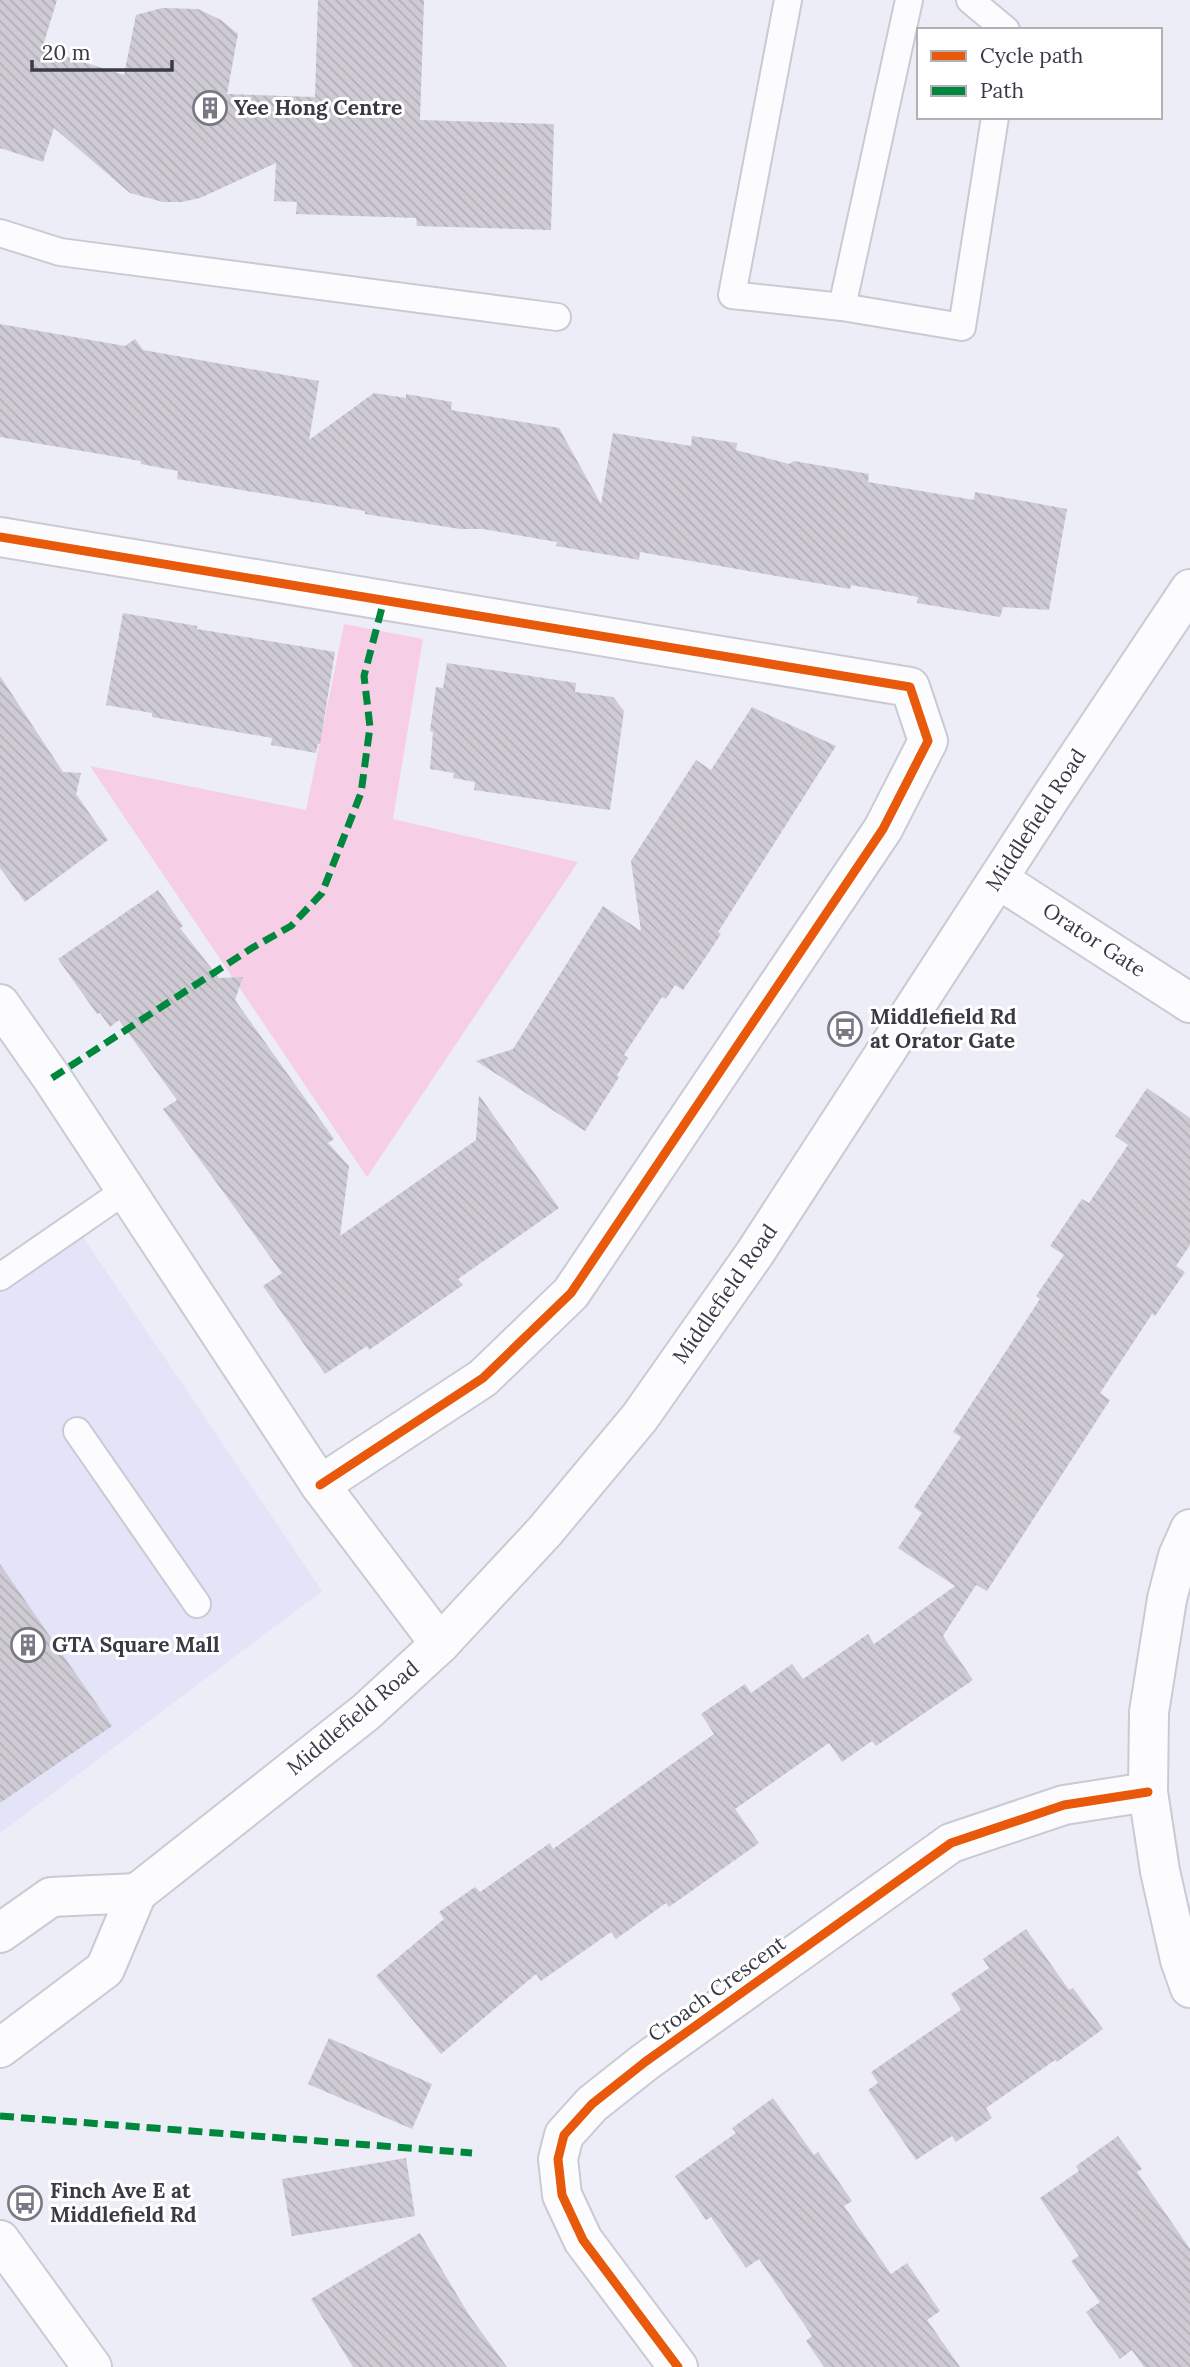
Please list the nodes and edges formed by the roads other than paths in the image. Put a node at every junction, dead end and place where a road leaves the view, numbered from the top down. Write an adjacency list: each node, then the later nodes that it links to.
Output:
1 (788, 0): 7 (lane)
2 (909, 0): 7 (lane)
3 (970, 0): 4 (lane)
4 (1004, 28)
5 (995, 119): 7 (lane)
6 (0, 233): 8 (lane)
7 (842, 307)
8 (557, 317)
9 (0, 537): 17 (street)
10 (1190, 589): 11 (street, Middlefield Road)
11 (998, 879): 12 (street, Orator Gate); 20 (street, Middlefield Road)
12 (1190, 1003)
13 (0, 1004): 14 (street)
14 (126, 1190): 15 (lane); 17 (street)
15 (0, 1277)
16 (77, 1431): 19 (lane)
17 (320, 1485): 20 (street)
18 (1190, 1529): 21 (street)
19 (197, 1604)
20 (440, 1644): 22 (street, Middlefield Road)
21 (1148, 1792): 24 (street); 28 (street, Croach Crescent)
22 (137, 1893): 23 (street); 25 (street, Middlefield Road)
23 (0, 1933)
24 (1190, 1988)
25 (0, 2048)
26 (0, 2240): 27 (street)
27 (92, 2367)
28 (678, 2367)

